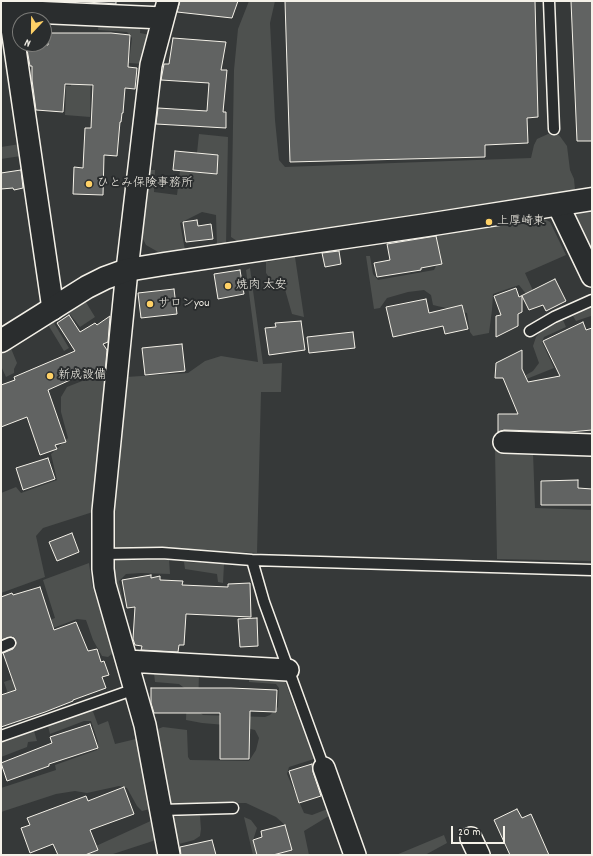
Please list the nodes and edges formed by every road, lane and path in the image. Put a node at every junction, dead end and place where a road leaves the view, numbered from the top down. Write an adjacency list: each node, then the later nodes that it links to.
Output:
1 (549, 1): 4 (lane)
2 (8, 6): 3 (street); 10 (street)
3 (165, 10): 7 (street)
4 (554, 129)
5 (592, 199): 6 (street)
6 (558, 205): 7 (street); 8 (street)
7 (127, 270): 10 (street); 15 (street)
8 (592, 276)
9 (592, 300): 11 (lane)
10 (53, 309): 12 (street)
11 (530, 331)
12 (1, 341)
13 (504, 442): 14 (street)
14 (592, 445)
15 (103, 554): 16 (lane); 18 (street)
16 (252, 560): 17 (lane); 19 (lane)
17 (592, 570)
18 (127, 661): 19 (street); 20 (street)
19 (288, 670): 22 (lane)
20 (135, 689): 21 (lane); 24 (street)
21 (1, 736)
22 (324, 768): 26 (street)
23 (233, 808): 24 (lane)
24 (161, 810): 25 (street)
25 (168, 855)
26 (355, 855)

